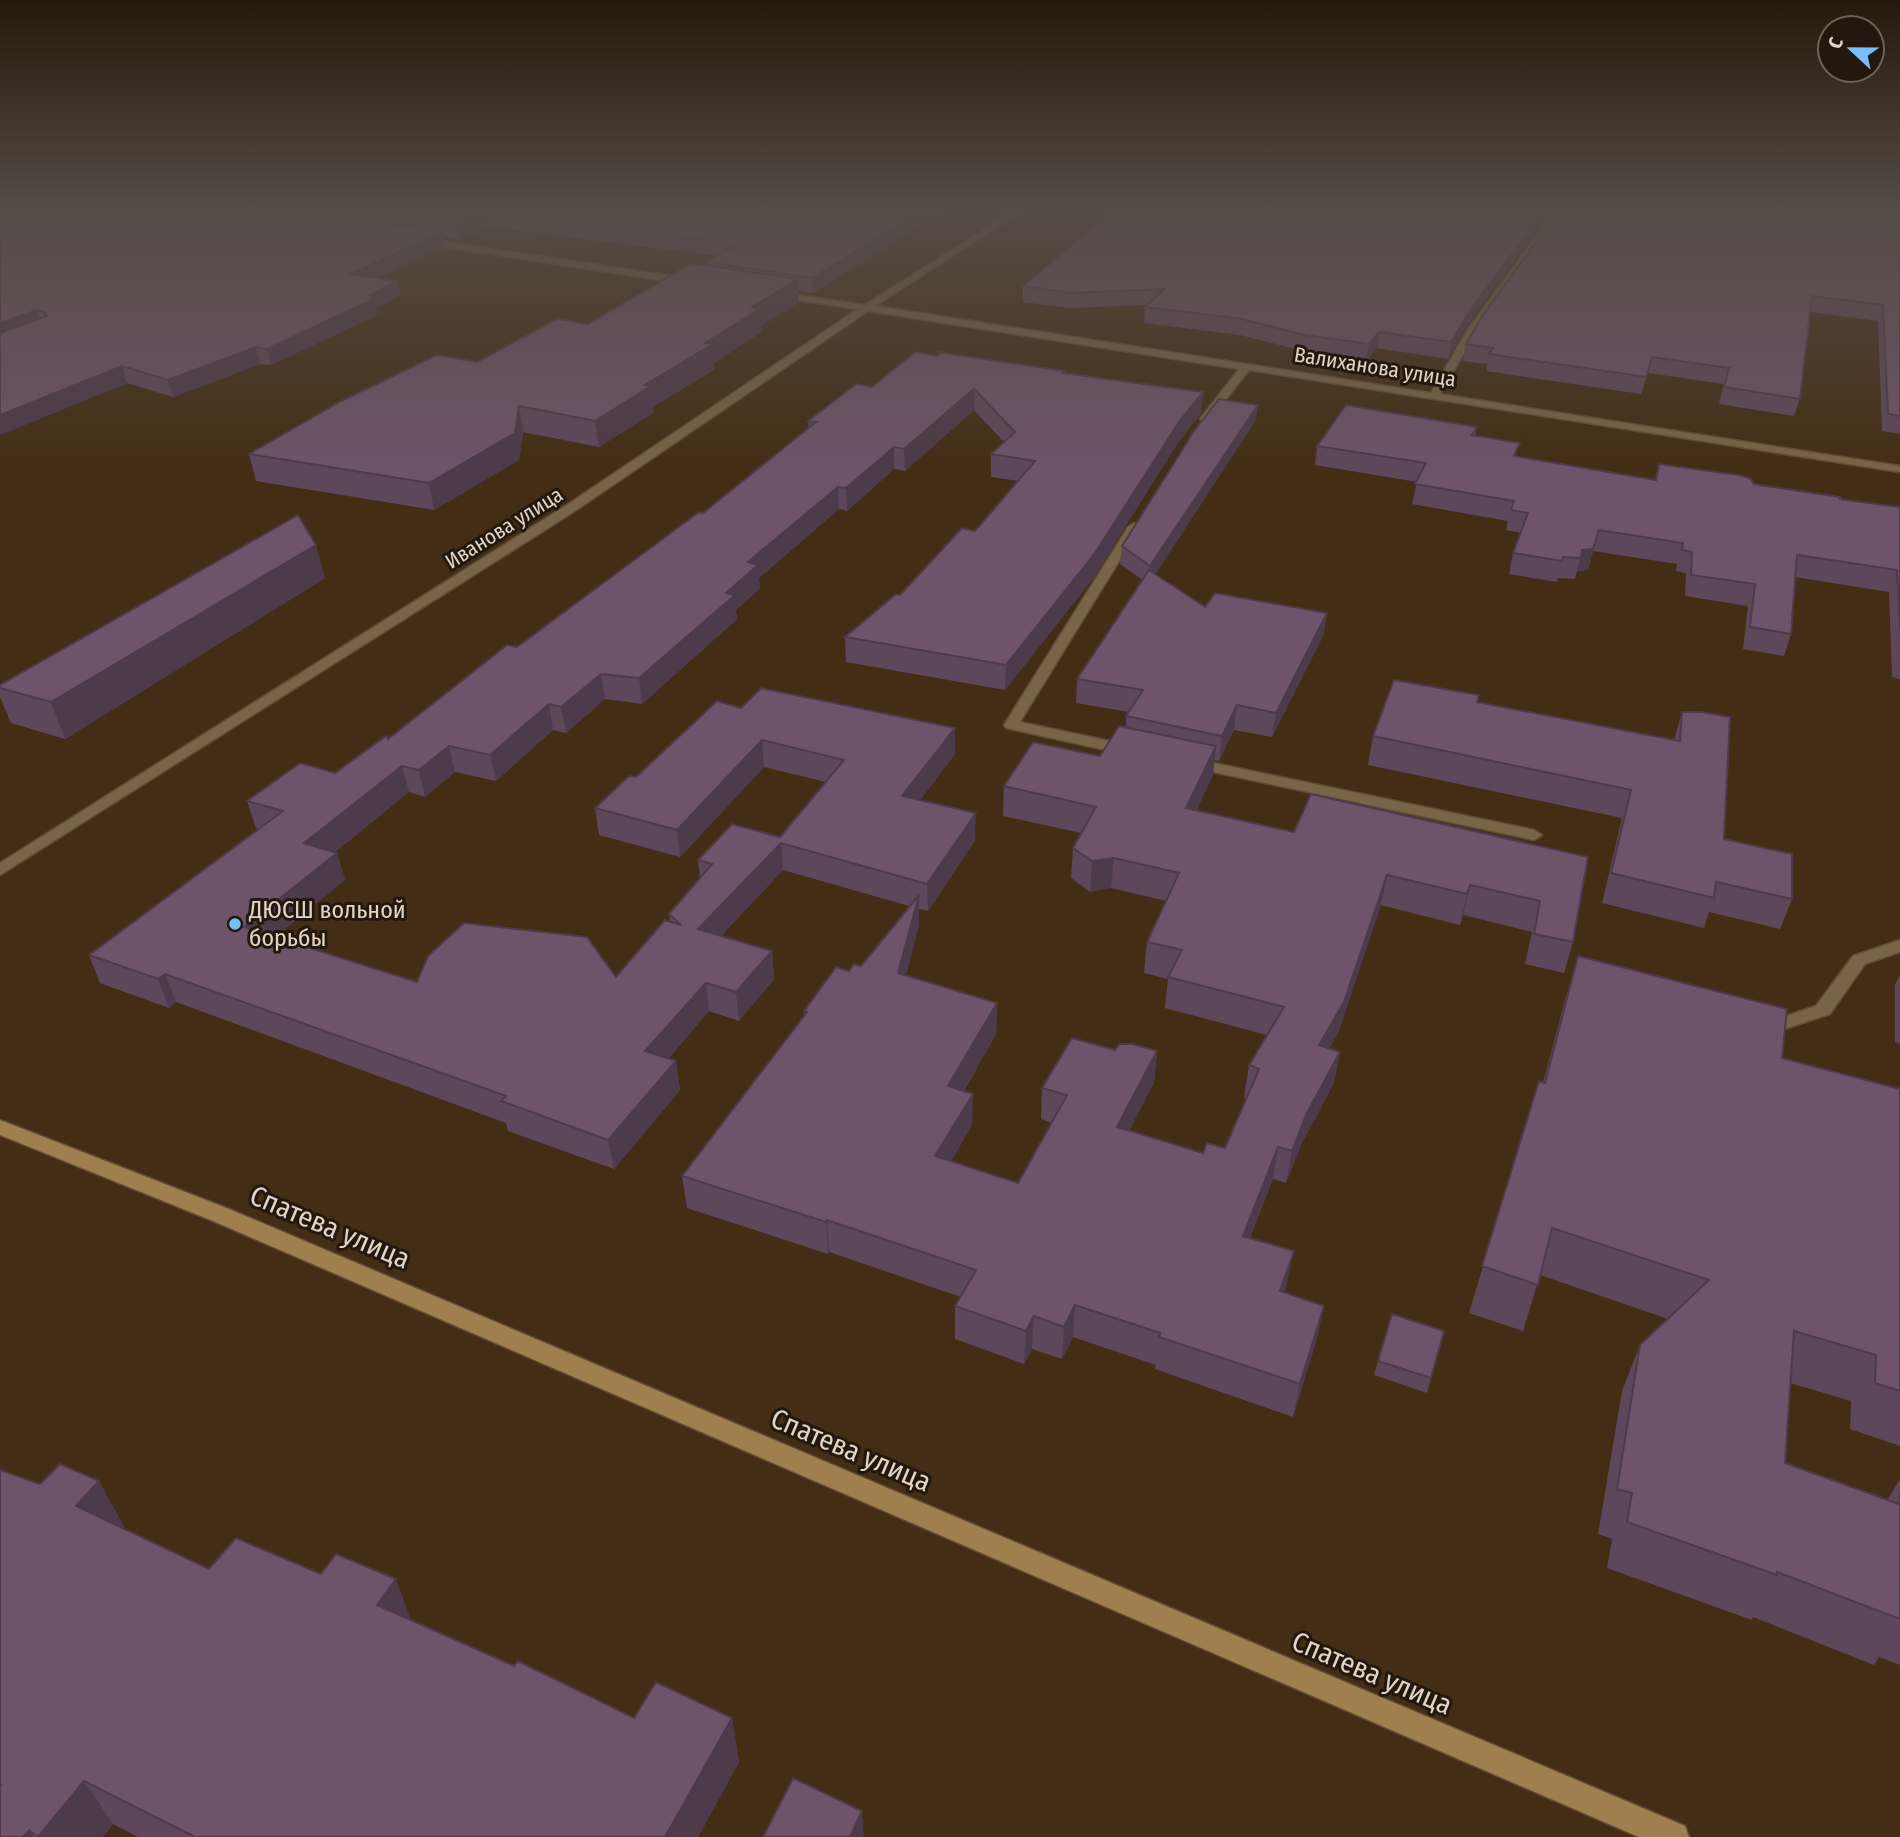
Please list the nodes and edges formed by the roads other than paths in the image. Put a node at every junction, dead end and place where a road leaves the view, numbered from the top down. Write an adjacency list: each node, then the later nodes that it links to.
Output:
1 (780, 295): 4 (street, Валиханова улица)
2 (887, 295): 4 (street, Иванова улица)
3 (1498, 295): 6 (street)
4 (868, 307): 5 (street, Валиханова улица); 13 (street, Иванова улица)
5 (1247, 366): 6 (street, Валиханова улица); 7 (street)
6 (1434, 396): 8 (street, Валиханова улица)
7 (1193, 435)
8 (1900, 469)
9 (1141, 515): 10 (street)
10 (1145, 753)
11 (1172, 759): 12 (street)
12 (1534, 835)
13 (0, 870)
14 (1900, 946): 15 (street)
15 (1739, 1024)
16 (0, 1127): 17 (street, Спатева улица)
17 (1674, 1837)

